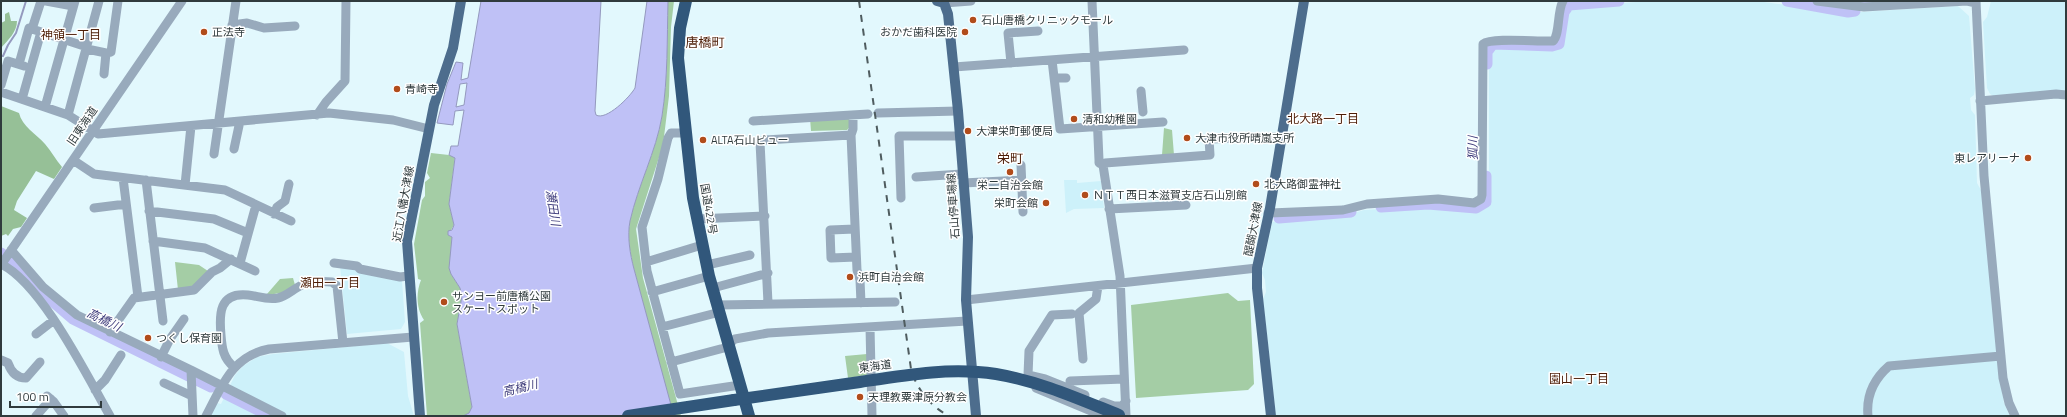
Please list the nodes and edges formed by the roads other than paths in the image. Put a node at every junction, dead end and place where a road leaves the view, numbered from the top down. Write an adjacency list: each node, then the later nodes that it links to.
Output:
1 (41, 1): 20 (street)
2 (46, 1): 17 (street)
3 (99, 1): 23 (street)
4 (118, 1): 25 (street)
5 (182, 1): 56 (street, 旧東海道)
6 (236, 1): 18 (street)
7 (346, 1): 45 (street)
8 (461, 1): 55 (main road, 近江八幡大津線)
9 (686, 1): 57 (highway, 国道422号)
10 (971, 1): 15 (street)
11 (1092, 1): 26 (street)
12 (1304, 1): 60 (main road, 醍醐大津線)
13 (1563, 1): 83 (street)
14 (1818, 1): 16 (street)
15 (942, 2): 30 (main road, 石山停車場線)
16 (1976, 2): 40 (street)
17 (74, 3): 22 (street)
18 (232, 25): 19 (street); 51 (street)
19 (295, 26)
20 (36, 31): 22 (street); 29 (street); 31 (street)
21 (1038, 31): 28 (street)
22 (64, 39): 23 (street); 41 (street)
23 (87, 48): 25 (street); 47 (street)
24 (1184, 50): 26 (street)
25 (106, 53): 32 (street)
26 (1094, 57): 27 (street); 54 (street)
27 (1052, 60): 28 (street); 33 (street)
28 (1011, 63): 30 (street)
29 (19, 64): 31 (street); 35 (street)
30 (954, 67): 42 (main road, 石山停車場線)
31 (31, 68): 39 (street)
32 (104, 74)
33 (1054, 78): 34 (street); 54 (street)
34 (1066, 78)
35 (1, 85)
36 (1141, 91): 43 (street)
37 (1, 92): 39 (street)
38 (2066, 95): 40 (street)
39 (22, 99): 41 (street)
40 (1980, 101): 129 (street)
41 (45, 107): 47 (street)
42 (958, 111): 44 (street); 59 (main road, 石山停車場線)
43 (1143, 112)
44 (878, 113)
45 (317, 114): 49 (street); 55 (street)
46 (868, 114): 48 (street)
47 (68, 115): 56 (street)
48 (853, 115): 50 (street); 58 (street)
49 (240, 121): 51 (street); 61 (street)
50 (753, 121)
51 (220, 122): 53 (street); 62 (street)
52 (1163, 122): 54 (street)
53 (191, 126): 56 (street); 72 (street)
54 (1097, 127): 65 (street)
55 (429, 129): 104 (main road, 近江八幡大津線)
56 (94, 131): 63 (street, 旧東海道)
57 (685, 133): 86 (highway, 国道422号); 96 (street)
58 (851, 135): 85 (street); 88 (street)
59 (960, 136): 68 (main road, 石山停車場線); 73 (street)
60 (1281, 137): 65 (street); 83 (main road, 醍醐大津線)
61 (234, 150)
62 (214, 154)
63 (73, 160): 67 (street); 92 (street, 旧東海道)
64 (1021, 165): 70 (street)
65 (1103, 165): 80 (street)
66 (916, 177): 68 (street)
67 (123, 178): 69 (street); 76 (street)
68 (963, 179): 70 (street); 111 (main road, 石山停車場線)
69 (146, 180): 72 (street); 81 (street)
70 (1021, 180): 82 (street)
71 (289, 184): 75 (street)
72 (185, 185): 77 (street)
73 (901, 198)
74 (294, 200): 75 (street)
75 (285, 201): 84 (street)
76 (126, 204): 79 (street); 110 (street)
77 (256, 205): 84 (street); 89 (street)
78 (1186, 205): 80 (street)
79 (94, 208)
80 (1109, 209): 105 (street)
81 (149, 211): 89 (street); 90 (street)
82 (1023, 212)
83 (1268, 213): 100 (main road, 醍醐大津線)
84 (274, 214): 87 (street)
85 (765, 216): 86 (street); 103 (street)
86 (697, 219): 91 (highway, 国道422号)
87 (291, 221)
88 (855, 229): 94 (street); 94 (street)
89 (248, 233): 97 (street)
90 (153, 242): 95 (street); 109 (street)
91 (702, 245): 96 (street); 101 (highway, 国道422号)
92 (10, 252): 99 (street, 旧東海道); 123 (street)
93 (750, 255): 101 (street)
94 (856, 257): 114 (street)
95 (231, 259): 97 (street); 109 (street)
96 (646, 262): 108 (street)
97 (240, 263): 102 (street)
98 (334, 263): 104 (street)
99 (2, 264): 118 (street)
100 (1258, 268): 105 (street); 162 (main road, 醍醐大津線)
101 (708, 270): 107 (highway, 国道422号); 108 (street)
102 (255, 271)
103 (768, 273): 107 (street); 113 (street)
104 (408, 276): 125 (main road, 近江八幡大津線)
105 (1120, 284): 106 (street); 139 (street)
106 (1098, 286): 111 (street); 131 (street)
107 (713, 288): 115 (highway, 国道422号)
108 (652, 292): 122 (street)
109 (160, 295): 110 (street); 119 (street)
110 (138, 297): 123 (street)
111 (966, 300): 120 (main road, 石山停車場線)
112 (895, 302): 114 (street)
113 (768, 303): 114 (street); 115 (street)
114 (861, 303)
115 (718, 308): 122 (street); 127 (highway, 国道422号)
116 (1072, 314): 138 (street)
117 (184, 319): 130 (street)
118 (54, 320): 124 (street); 145 (street)
119 (163, 321)
120 (967, 321): 121 (street); 137 (main road, 石山停車場線)
121 (870, 326): 127 (street); 140 (street)
122 (662, 327): 134 (street)
123 (110, 332): 130 (street)
124 (36, 334)
125 (413, 337): 126 (street); 156 (main road, 近江八幡大津線)
126 (343, 343): 135 (street); 135 (street)
127 (728, 344): 134 (street); 143 (highway, 国道422号)
128 (121, 355): 145 (street)
129 (2001, 356): 163 (street); 164 (street)
130 (161, 357): 136 (street)
131 (1083, 359)
132 (1, 360): 133 (street)
133 (40, 362)
134 (671, 362): 143 (street)
135 (234, 367): 144 (street)
136 (191, 372): 144 (street); 146 (street)
137 (972, 372): 138 (street); 140 (street); 160 (main road, 石山停車場線)
138 (1027, 378): 149 (street); 161 (street)
139 (1124, 379): 141 (street); 149 (street)
140 (871, 380): 147 (street); 159 (street)
141 (1070, 381)
142 (164, 383): 146 (street)
143 (740, 385): 147 (highway, 国道422号)
144 (222, 387): 154 (street); 155 (street)
145 (95, 390): 152 (street)
146 (192, 396): 153 (street)
147 (739, 400): 148 (highway, 東海道); 149 (highway, 東海道, bridge); 158 (highway, 国道422号)
148 (701, 411): 157 (highway, 東海道)
149 (1121, 414)
150 (36, 416): 151 (street)
151 (64, 416)
152 (110, 416)
153 (193, 416)
154 (206, 416)
155 (282, 416)
156 (420, 416)
157 (628, 416)
158 (749, 416)
159 (872, 416)
160 (976, 416)
161 (1103, 416)
162 (1271, 416)
163 (1868, 416)
164 (2015, 416)

